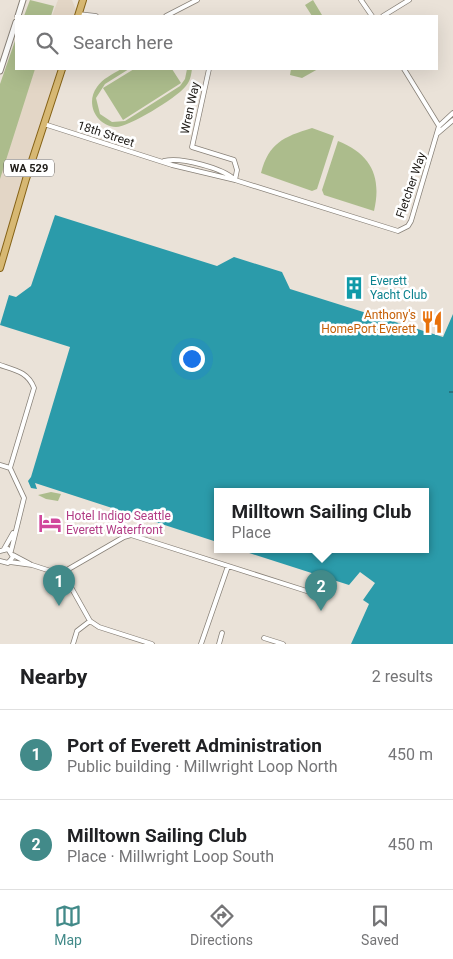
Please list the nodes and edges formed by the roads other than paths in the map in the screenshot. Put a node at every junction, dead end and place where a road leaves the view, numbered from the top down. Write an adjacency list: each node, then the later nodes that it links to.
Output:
1 (23, 0): 7 (street)
2 (82, 0): 8 (main road)
3 (197, 0): 6 (street)
4 (361, 0): 12 (street)
5 (409, 0): 13 (street)
6 (181, 10): 9 (street); 10 (street); 11 (street)
7 (18, 15)
8 (79, 15)
9 (168, 15)
10 (176, 15)
11 (184, 15)
12 (371, 15)
13 (385, 15)
14 (15, 25): 18 (street)
15 (62, 70): 21 (main road, WA 529)
16 (208, 70): 24 (street, Wren Way)
17 (405, 70): 22 (street)
18 (0, 71)
19 (453, 113): 22 (street)
20 (453, 120): 23 (street)
21 (44, 124): 24 (street, 18th Street); 25 (main road, WA 529)
22 (439, 126): 23 (street, Fletcher Way)
23 (438, 132): 24 (street, Fletcher Way)
24 (235, 180)
25 (0, 268)
26 (0, 364): 28 (street)
27 (0, 465): 28 (street)
28 (10, 468): 29 (street)
29 (15, 530): 30 (street); 31 (street)
30 (1, 550): 31 (street)
31 (12, 553): 33 (street); 34 (street)
32 (0, 561): 33 (street)
33 (10, 562): 34 (street)
34 (32, 565): 36 (street)
35 (228, 566): 36 (street); 37 (street); 43 (street)
36 (60, 574): 38 (street)
37 (316, 594)
38 (90, 621): 41 (street); 42 (street)
39 (222, 633): 44 (street)
40 (264, 638): 45 (street)
41 (73, 644)
42 (152, 644)
43 (201, 644)
44 (219, 644)
45 (283, 644)

